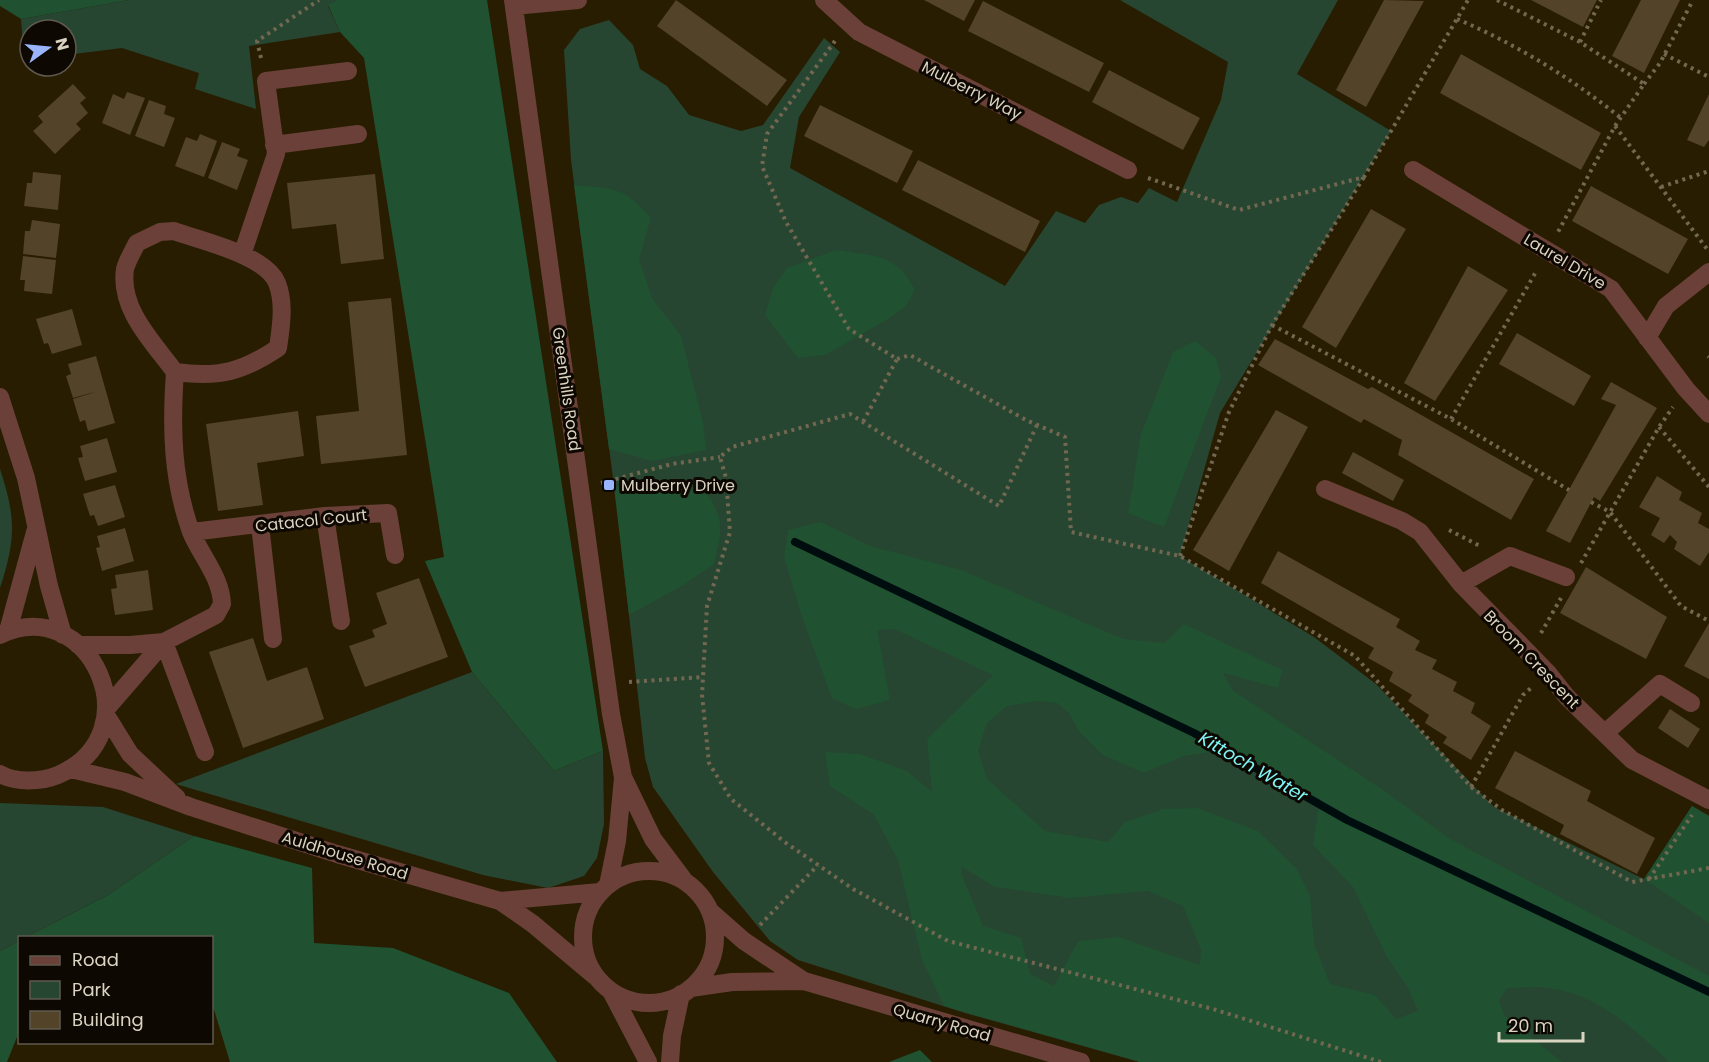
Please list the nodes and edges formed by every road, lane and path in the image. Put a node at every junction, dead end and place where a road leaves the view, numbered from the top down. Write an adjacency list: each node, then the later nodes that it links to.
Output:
1 (319, 0): 15 (path)
2 (578, 0): 8 (street)
3 (824, 0): 10 (street, Mulberry Way)
4 (1468, 0): 9 (path)
5 (1497, 0): 11 (path)
6 (1601, 0): 11 (path)
7 (1693, 0): 12 (path)
8 (514, 3): 42 (street, Greenhills Road)
9 (1456, 20): 17 (path); 24 (path)
10 (849, 22): 21 (street, Mulberry Way); 32 (path)
11 (1580, 42): 16 (path)
12 (1664, 54): 14 (path); 16 (path)
13 (348, 71): 15 (street)
14 (1709, 76)
15 (266, 81): 20 (street)
16 (1644, 84): 17 (path)
17 (1621, 118): 18 (path)
18 (1616, 126): 25 (path); 26 (path)
19 (358, 134): 20 (street)
20 (274, 145): 28 (street)
21 (1128, 170): 24 (path)
22 (1413, 170): 26 (street, Laurel Drive)
23 (1709, 171): 25 (path)
24 (1364, 177): 30 (path)
25 (1661, 187): 27 (path)
26 (1548, 251): 31 (street, Laurel Drive); 37 (path)
27 (1709, 252)
28 (242, 255): 33 (street); 33 (street)
29 (1709, 272): 31 (street)
30 (1272, 325): 37 (path); 53 (path)
31 (1647, 338): 34 (street, Laurel Drive)
32 (897, 359): 38 (path); 39 (path)
33 (175, 372): 51 (street)
34 (1686, 389): 36 (street, Laurel Drive); 40 (path)
35 (0, 397): 50 (street)
36 (1709, 414)
37 (1451, 419): 45 (path)
38 (863, 422): 39 (path); 41 (path)
39 (1037, 425): 53 (path)
40 (1659, 427): 43 (path); 47 (path)
41 (720, 457): 42 (path); 64 (path)
42 (580, 487): 65 (street, Greenhills Road)
43 (1709, 487)
44 (1325, 489): 55 (street, Broom Crescent)
45 (1569, 490)
46 (1591, 502): 47 (path)
47 (1610, 512): 54 (path); 57 (path)
48 (325, 516): 49 (street, Catacol Court); 52 (street, Catacol Court); 56 (street)
49 (260, 525): 51 (street, Catacol Court); 59 (street)
50 (36, 527): 58 (street); 60 (street)
51 (192, 532): 61 (street)
52 (395, 555)
53 (1180, 556): 73 (path)
54 (1570, 579): 55 (street); 62 (path)
55 (1461, 584): 62 (street, Broom Crescent)
56 (341, 621)
57 (1709, 621)
58 (4, 633): 60 (street)
59 (273, 639)
60 (71, 640): 61 (street); 67 (street)
61 (164, 642): 67 (street); 69 (street)
62 (1529, 655): 63 (street, Broom Crescent)
63 (1548, 673): 68 (street, Broom Crescent); 73 (path)
64 (703, 677): 65 (path); 76 (path)
65 (607, 684): 72 (street, Greenhills Road)
66 (1691, 703): 68 (street)
67 (106, 712): 70 (street); 75 (street, Auldhouse Road)
68 (1605, 733): 74 (street, Broom Crescent)
69 (205, 752)
70 (71, 769): 71 (street); 75 (street, Auldhouse Road)
71 (1, 775)
72 (623, 777): 78 (street, Greenhills Road); 80 (street, Greenhills Road)
73 (1471, 787): 79 (path)
74 (1706, 799): 79 (path)
75 (191, 807): 81 (street, Auldhouse Road)
76 (818, 865): 83 (path); 91 (path)
77 (1709, 868): 79 (path)
78 (683, 879): 80 (street); 82 (street)
79 (1649, 880)
80 (604, 889): 81 (street, Auldhouse Road); 84 (street)
81 (501, 901): 84 (street, Auldhouse Road)
82 (711, 912): 83 (street, Quarry Road); 87 (street)
83 (744, 941): 85 (street, Quarry Road)
84 (595, 976): 86 (street)
85 (804, 981): 87 (street, Quarry Road); 90 (street, Quarry Road)
86 (611, 991): 87 (street); 88 (street)
87 (686, 991): 89 (street)
88 (648, 1062)
89 (670, 1062)
90 (1081, 1062)
91 (1381, 1062)

